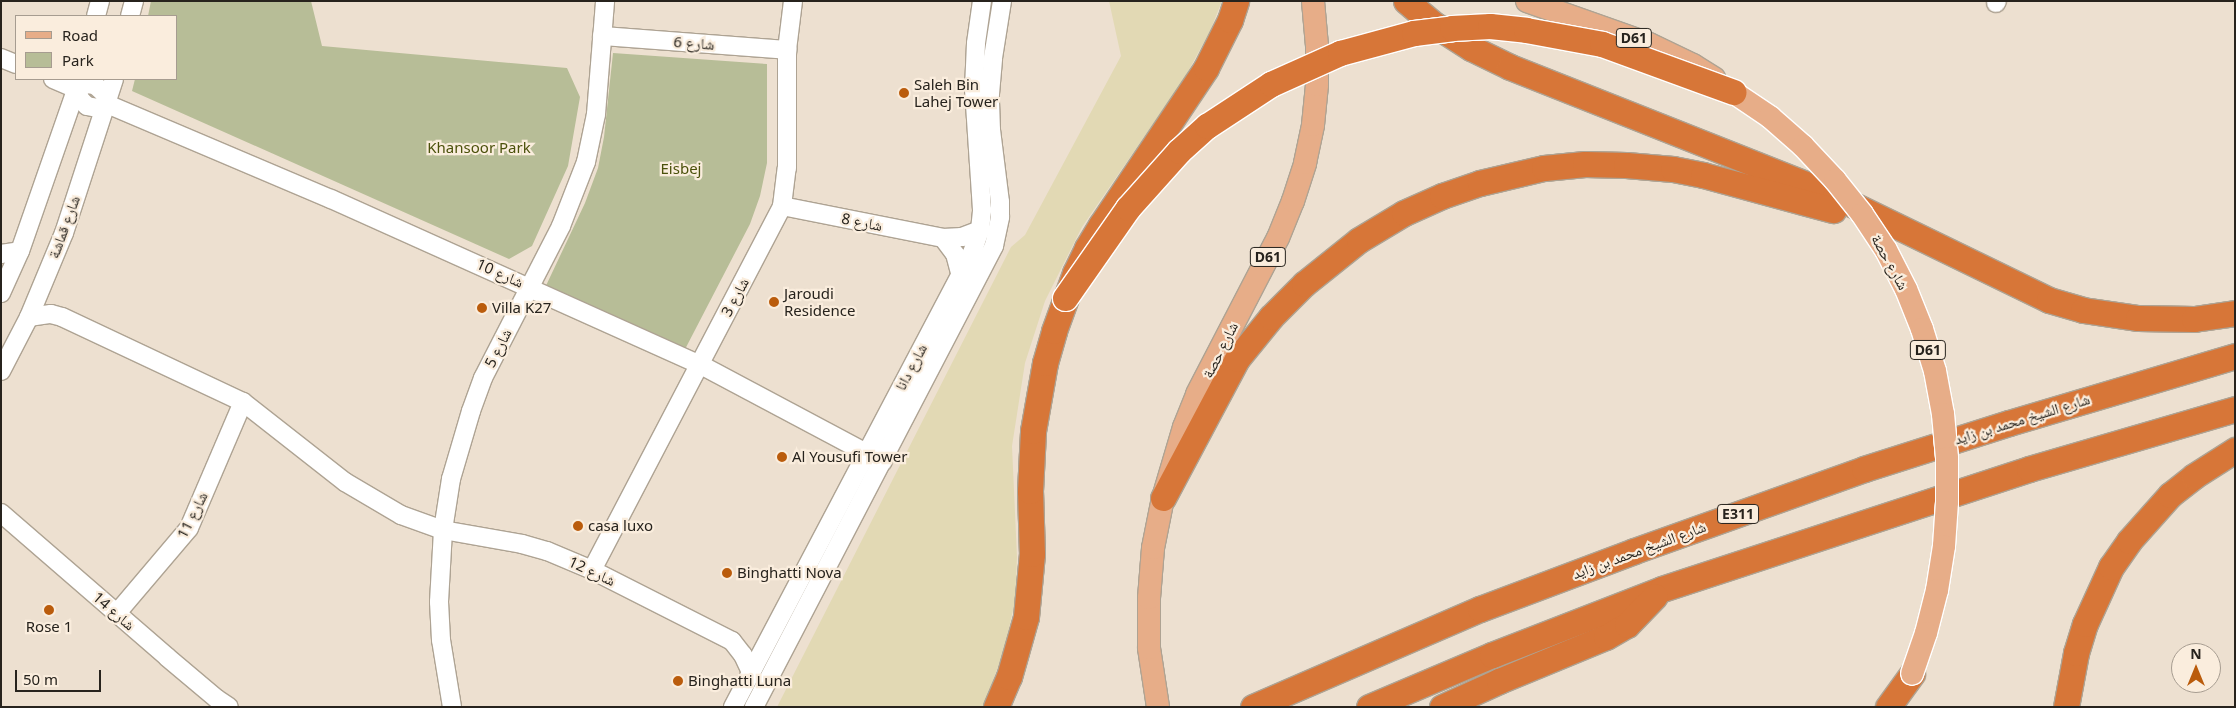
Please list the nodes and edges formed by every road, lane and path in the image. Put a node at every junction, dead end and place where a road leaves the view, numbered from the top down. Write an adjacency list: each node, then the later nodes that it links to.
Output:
1 (100, 1): 11 (street)
2 (134, 1): 12 (street)
3 (605, 1): 13 (street, شارع 5)
4 (793, 1): 14 (street, شارع 3)
5 (982, 1): 24 (street, شارع دانا)
6 (1002, 1): 43 (street, شارع دانا)
7 (1313, 1): 44 (main road, شارع حصة / D61)
8 (1406, 1): 23 (highway)
9 (1527, 1): 20 (main road, شارع حصة / D61, bridge)
10 (1233, 11): 32 (highway, bridge)
11 (96, 15)
12 (130, 15)
13 (602, 36): 14 (street, شارع 6); 30 (street, شارع 5)
14 (787, 50): 22 (street, شارع 3)
15 (1, 58): 16 (street)
16 (15, 64)
17 (58, 80): 19 (street)
18 (114, 80): 21 (street, شارع قماشة)
19 (79, 84): 21 (street); 26 (street)
20 (1733, 92): 32 (highway, bridge); 53 (main road, شارع حصة / D61, bridge)
21 (107, 104): 30 (street, شارع 10); 31 (street, شارع قماشة)
22 (782, 206): 25 (street, شارع 8); 37 (street, شارع 3)
23 (1898, 228): 33 (highway); 44 (highway)
24 (980, 230): 25 (street, شارع 8); 28 (street, شارع دانا)
25 (943, 238): 28 (street)
26 (20, 251): 27 (street); 29 (street)
27 (1, 254)
28 (960, 273): 42 (street, شارع دانا)
29 (3, 284)
30 (531, 287): 37 (street, شارع 10); 46 (street, شارع 5)
31 (41, 288): 34 (street, شارع قماشة); 35 (street)
32 (1065, 298): 58 (highway)
33 (2235, 313)
34 (29, 317): 35 (street); 38 (street, شارع قماشة)
35 (62, 317): 39 (street, شارع 12)
36 (2235, 356): 60 (highway, شارع الشيخ محمد بن زايد / E311)
37 (699, 364): 42 (street, شارع 10); 47 (street, شارع 3)
38 (1, 370)
39 (244, 402): 46 (street, شارع 12); 49 (street, شارع 11)
40 (2235, 409): 48 (highway)
41 (2235, 450): 65 (highway)
42 (866, 451): 43 (street, شارع 10); 50 (street, شارع دانا)
43 (883, 462): 57 (street, شارع دانا)
44 (1163, 498): 59 (main road, شارع حصة / D61)
45 (1, 512): 49 (street, شارع 14)
46 (442, 530): 47 (street, شارع 12); 55 (street, شارع 5)
47 (592, 570): 51 (street, شارع 12)
48 (1662, 589): 61 (highway); 62 (highway)
49 (117, 613): 54 (street, شارع 14)
50 (768, 638): 51 (street, شارع 12); 52 (street, شارع دانا)
51 (732, 641): 52 (street, شارع 12)
52 (751, 672): 56 (street, شارع دانا)
53 (1912, 674): 63 (highway); 64 (main road, شارع حصة / D61)
54 (229, 707)
55 (452, 707)
56 (733, 707)
57 (754, 707)
58 (996, 707)
59 (1158, 707)
60 (1253, 707)
61 (1369, 707)
62 (1442, 707)
63 (1888, 707)
64 (1901, 707)
65 (2066, 707)

